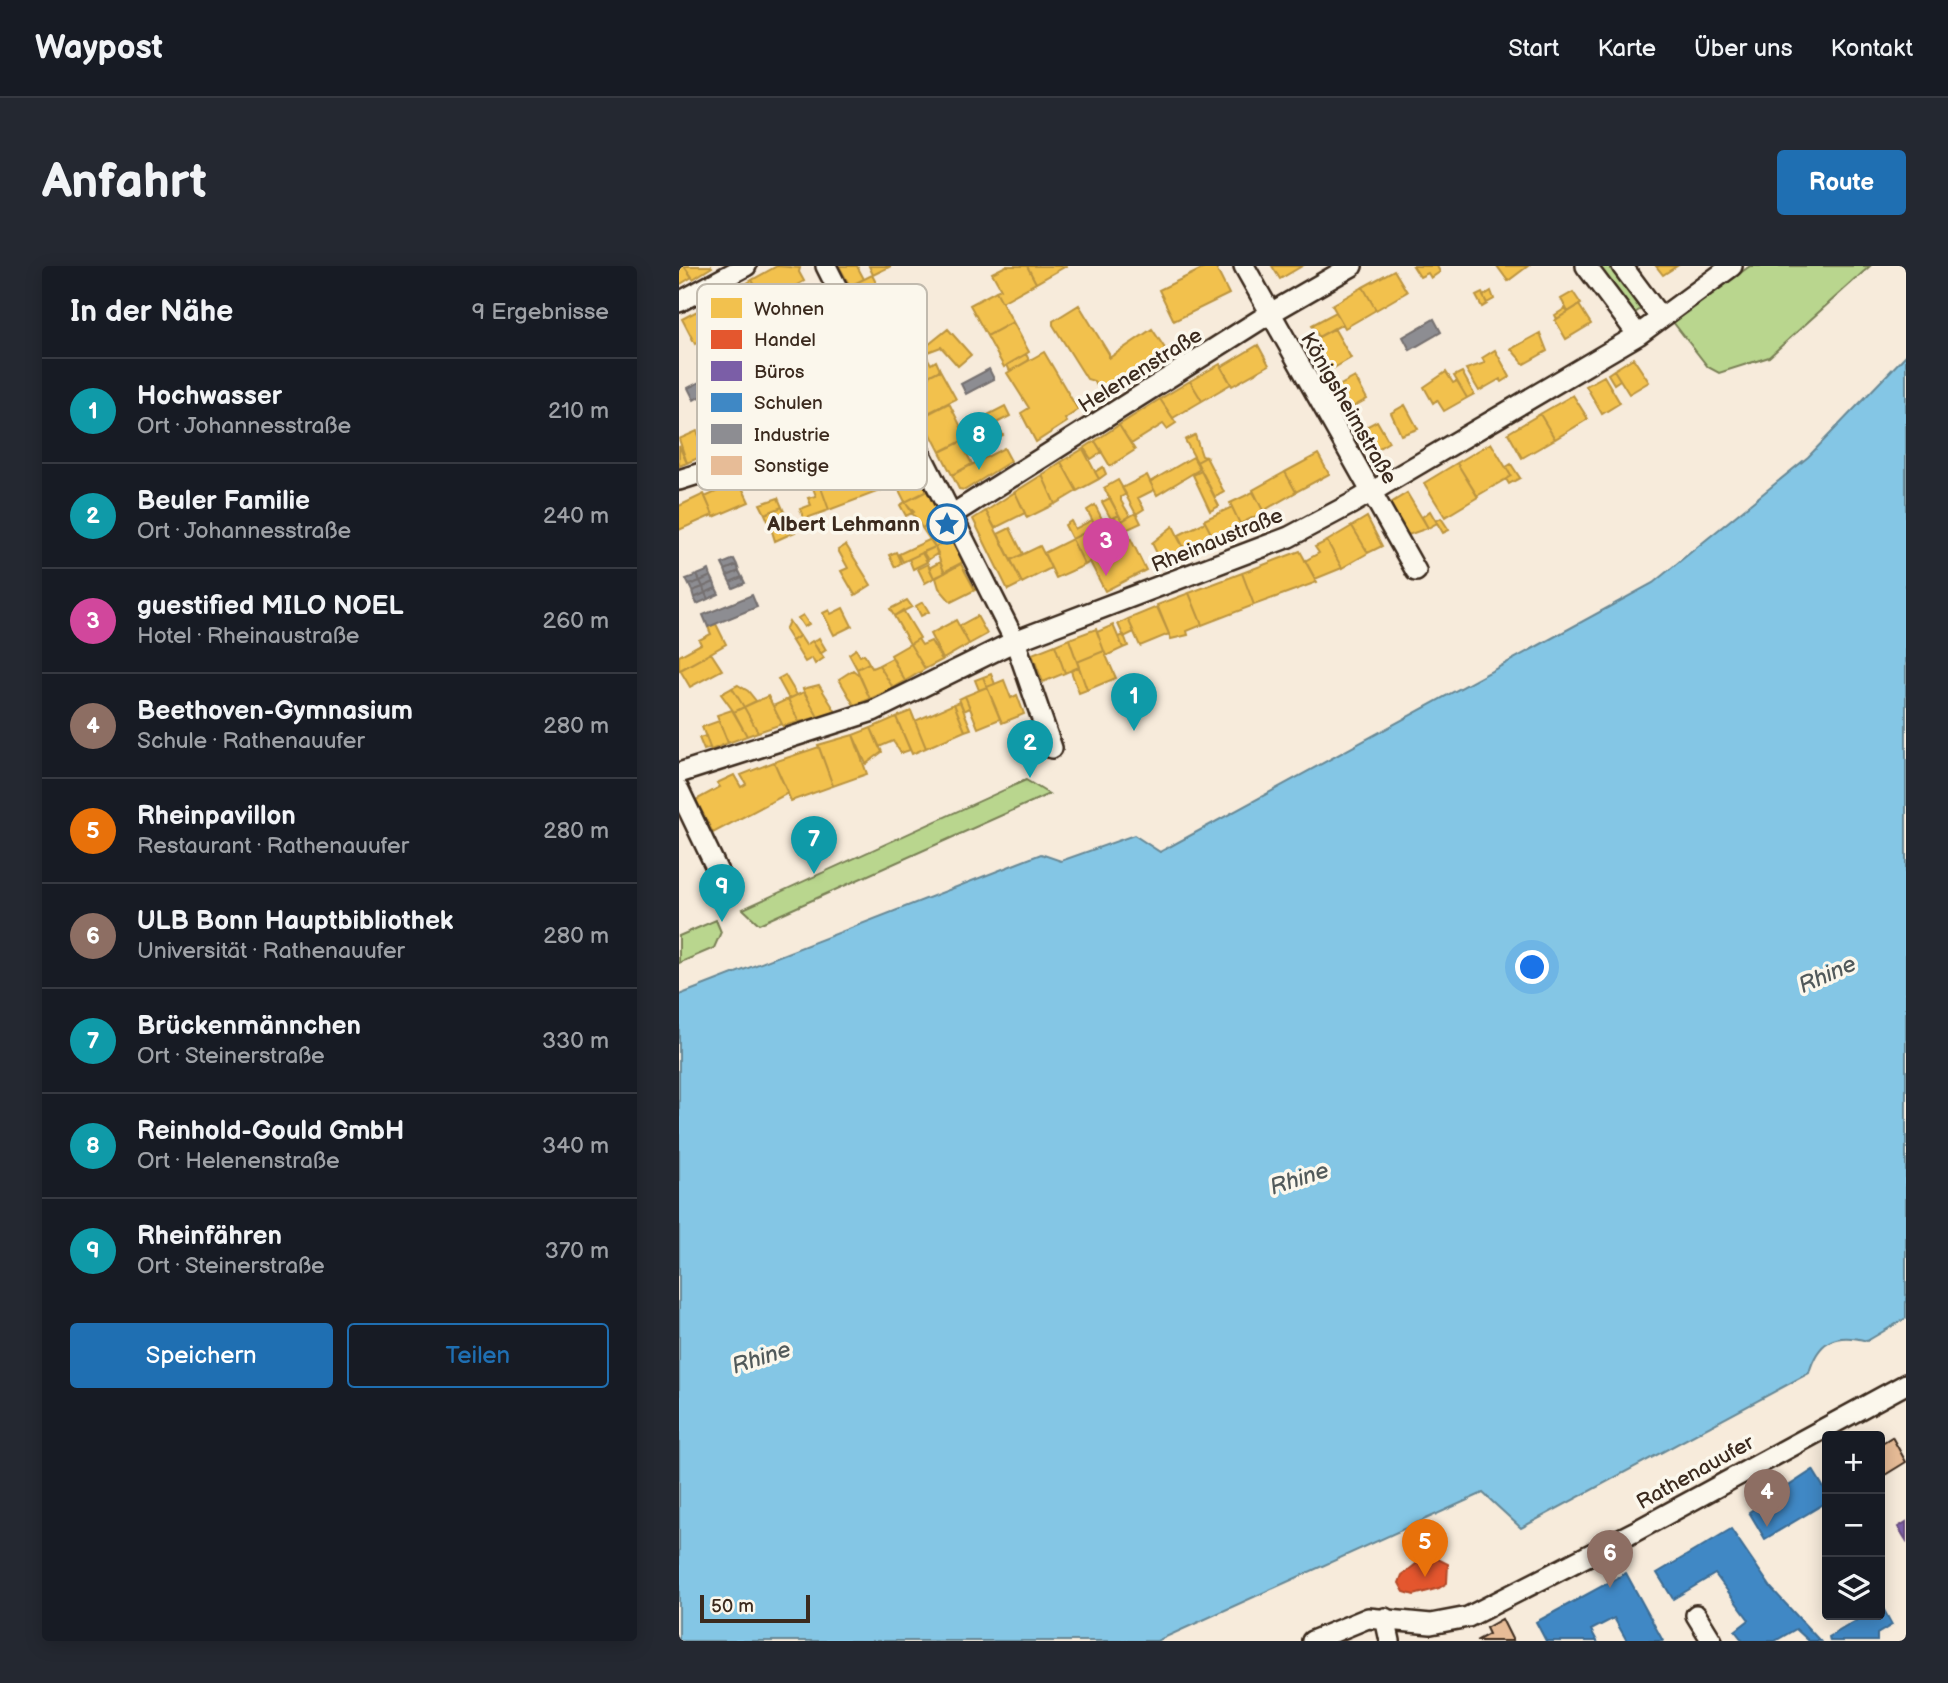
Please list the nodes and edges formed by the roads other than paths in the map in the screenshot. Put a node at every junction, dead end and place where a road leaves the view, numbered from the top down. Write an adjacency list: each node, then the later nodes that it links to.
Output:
1 (745, 266): 8 (street)
2 (826, 266): 9 (street)
3 (1244, 266): 12 (street, Königsheimstraße)
4 (1352, 266): 12 (street, Helenenstraße)
5 (1585, 266): 14 (street)
6 (1622, 266): 13 (street)
7 (1732, 266): 13 (street, Rheinaustraße)
8 (712, 284)
9 (835, 284)
10 (697, 292): 11 (street)
11 (679, 302)
12 (1269, 314): 18 (street, Königsheimstraße); 19 (street, Helenenstraße)
13 (1660, 317): 14 (street, Rheinaustraße)
14 (1638, 335): 18 (street, Rheinaustraße)
15 (927, 464): 19 (street)
16 (697, 474): 17 (street)
17 (679, 480)
18 (1370, 492): 20 (street, Königsheimstraße); 21 (street, Rheinaustraße)
19 (953, 514): 21 (street)
20 (1416, 571)
21 (1015, 641): 22 (street); 23 (street, Rheinaustraße)
22 (1052, 748)
23 (679, 773)
24 (679, 790): 25 (street)
25 (724, 884)
26 (1906, 1384): 28 (street, Rathenauufer)
27 (1696, 1615): 31 (street)
28 (1385, 1618): 29 (street, Rathenauufer); 30 (street)
29 (1312, 1641)
30 (1390, 1641)
31 (1712, 1641)

